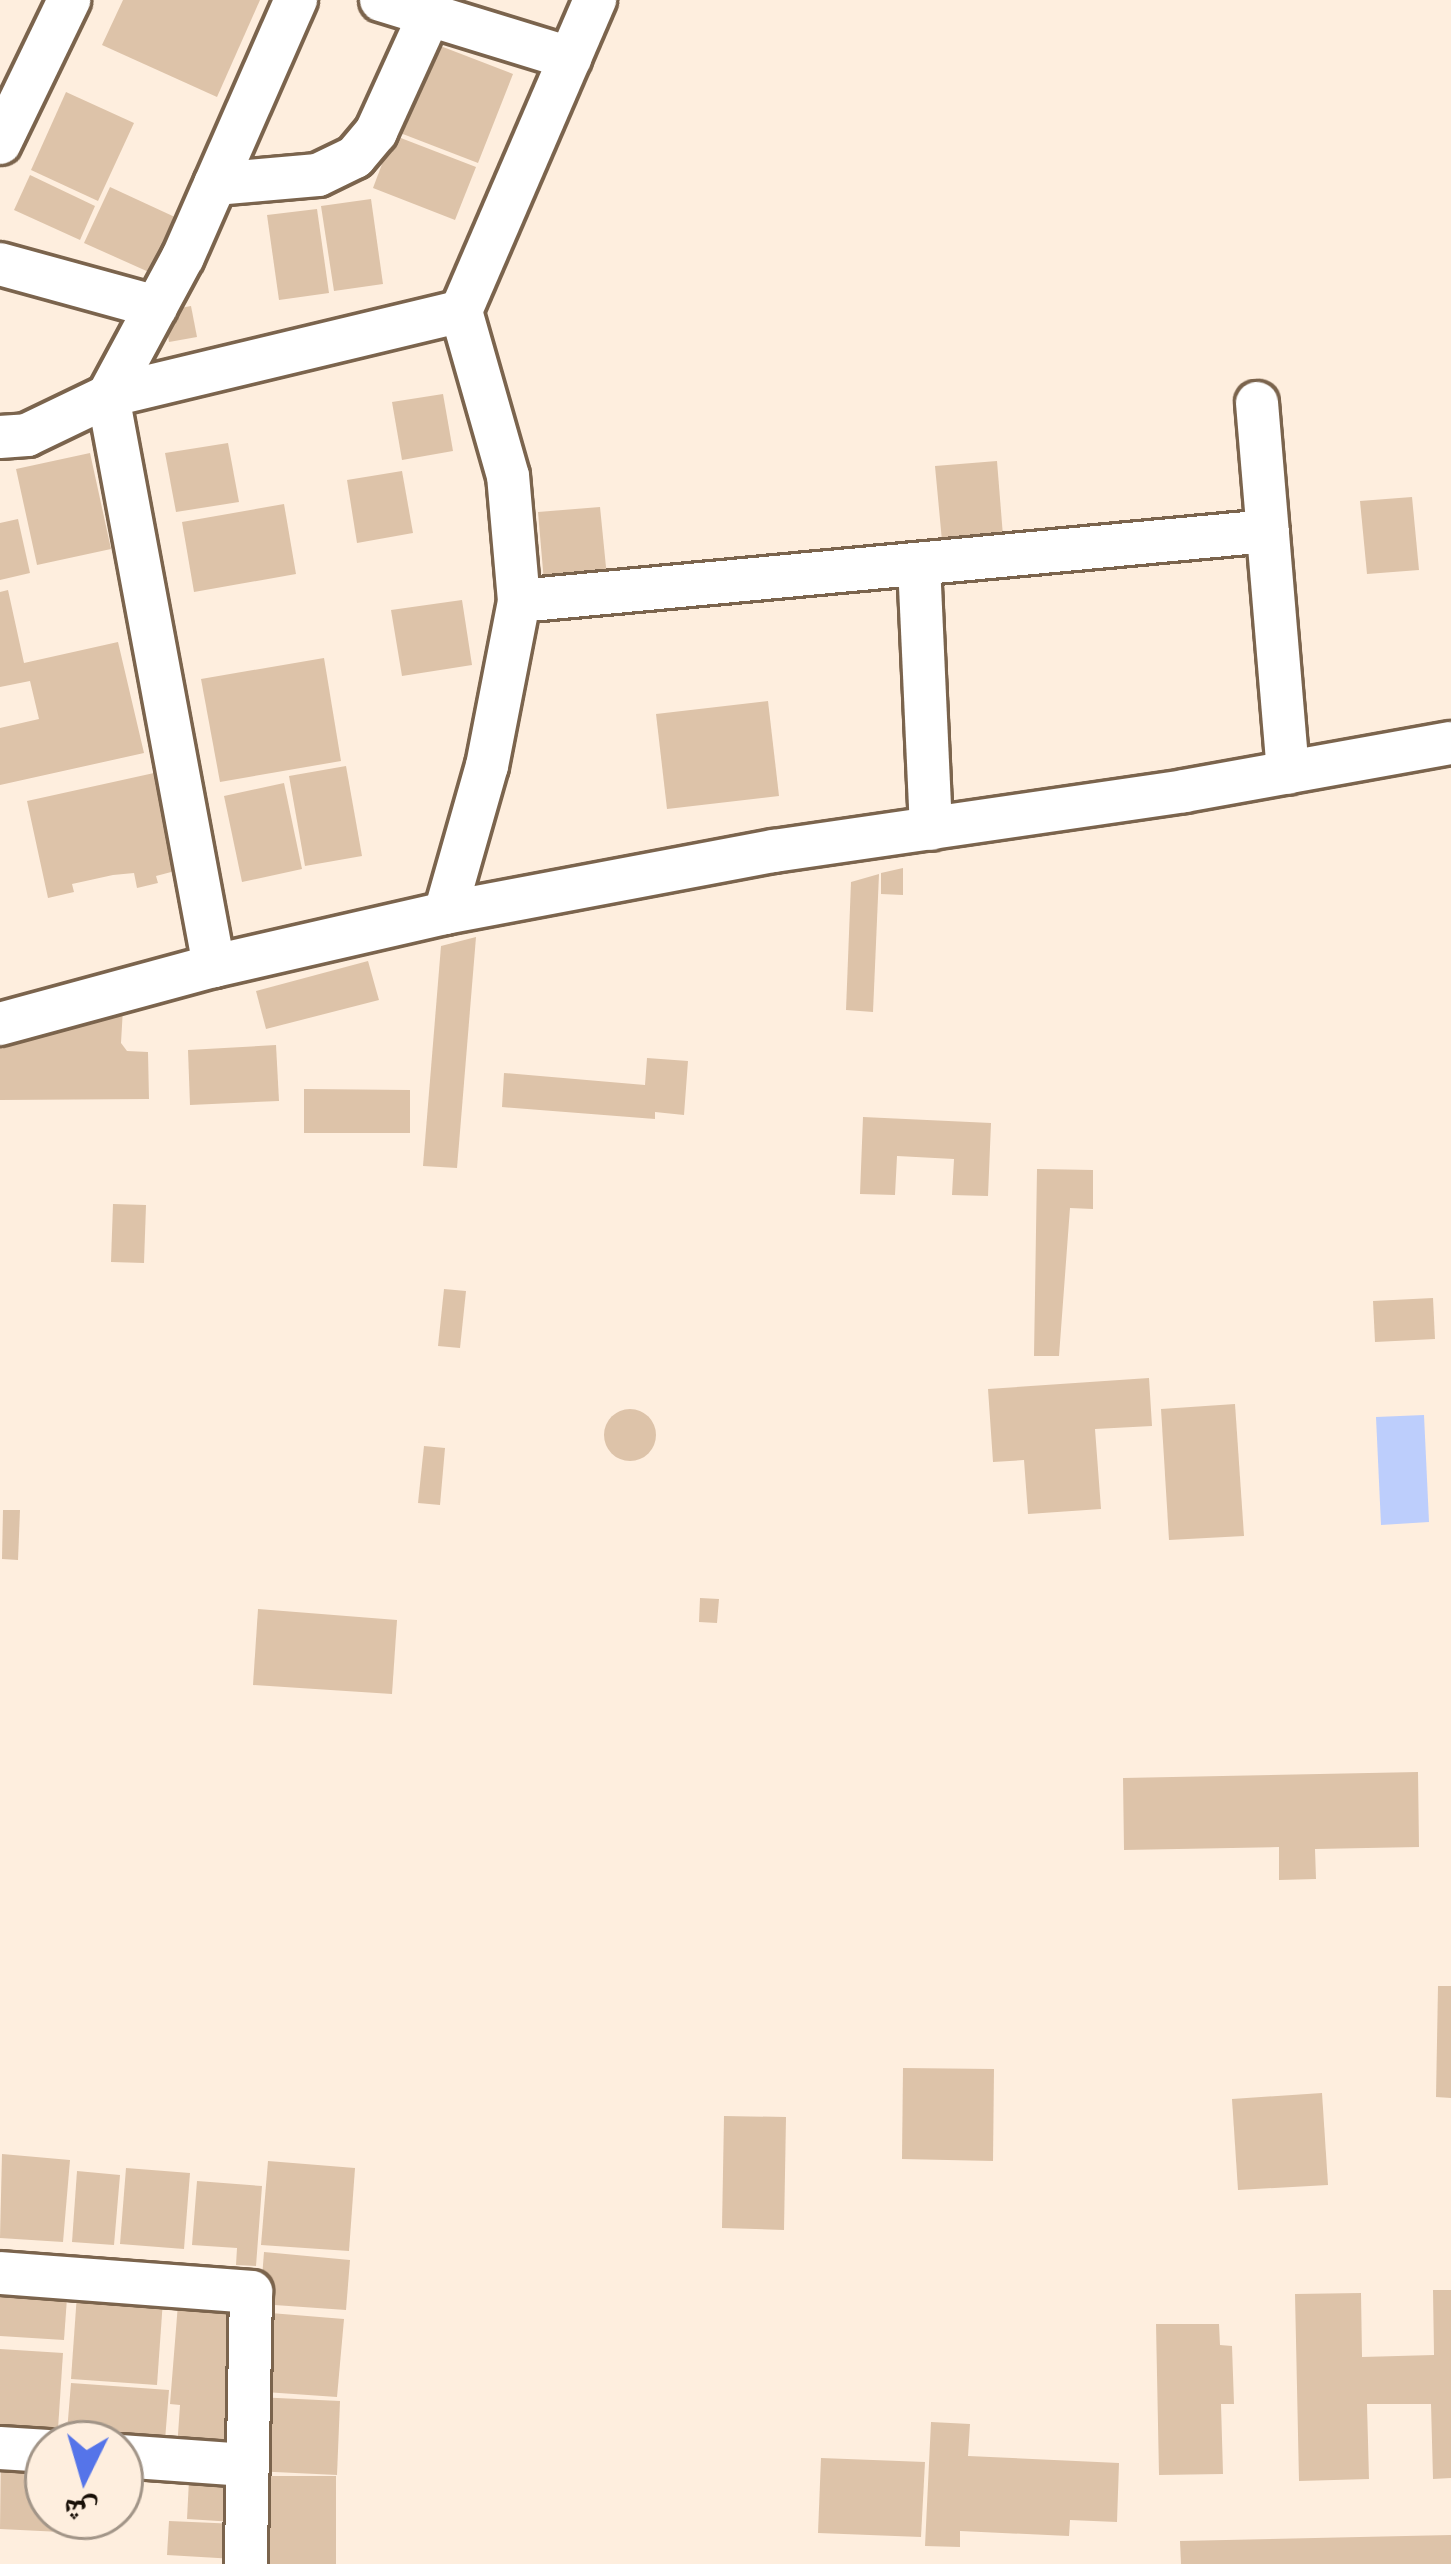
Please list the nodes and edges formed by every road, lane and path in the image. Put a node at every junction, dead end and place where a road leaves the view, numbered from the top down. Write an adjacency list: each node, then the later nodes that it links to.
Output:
1 (69, 0): 7 (street)
2 (296, 0): 8 (street)
3 (380, 0): 5 (street)
4 (595, 0): 6 (street)
5 (428, 18): 6 (street); 8 (street)
6 (570, 58): 11 (street)
7 (0, 143)
8 (215, 184): 10 (street)
9 (0, 264): 10 (street)
10 (156, 307): 12 (street)
11 (461, 310): 12 (street); 17 (street)
12 (108, 395): 14 (street); 22 (street)
13 (1257, 404): 15 (street)
14 (0, 437)
15 (1268, 531): 16 (street); 19 (street)
16 (919, 564): 17 (street); 20 (street)
17 (519, 601): 21 (street)
18 (1451, 743): 19 (street)
19 (1288, 773): 20 (street)
20 (931, 829): 21 (street)
21 (445, 913): 22 (street)
22 (214, 965): 23 (street)
23 (0, 1024)
24 (0, 2272): 26 (street)
25 (144, 2458): 26 (street)
26 (246, 2464): 27 (street)
27 (246, 2564)

